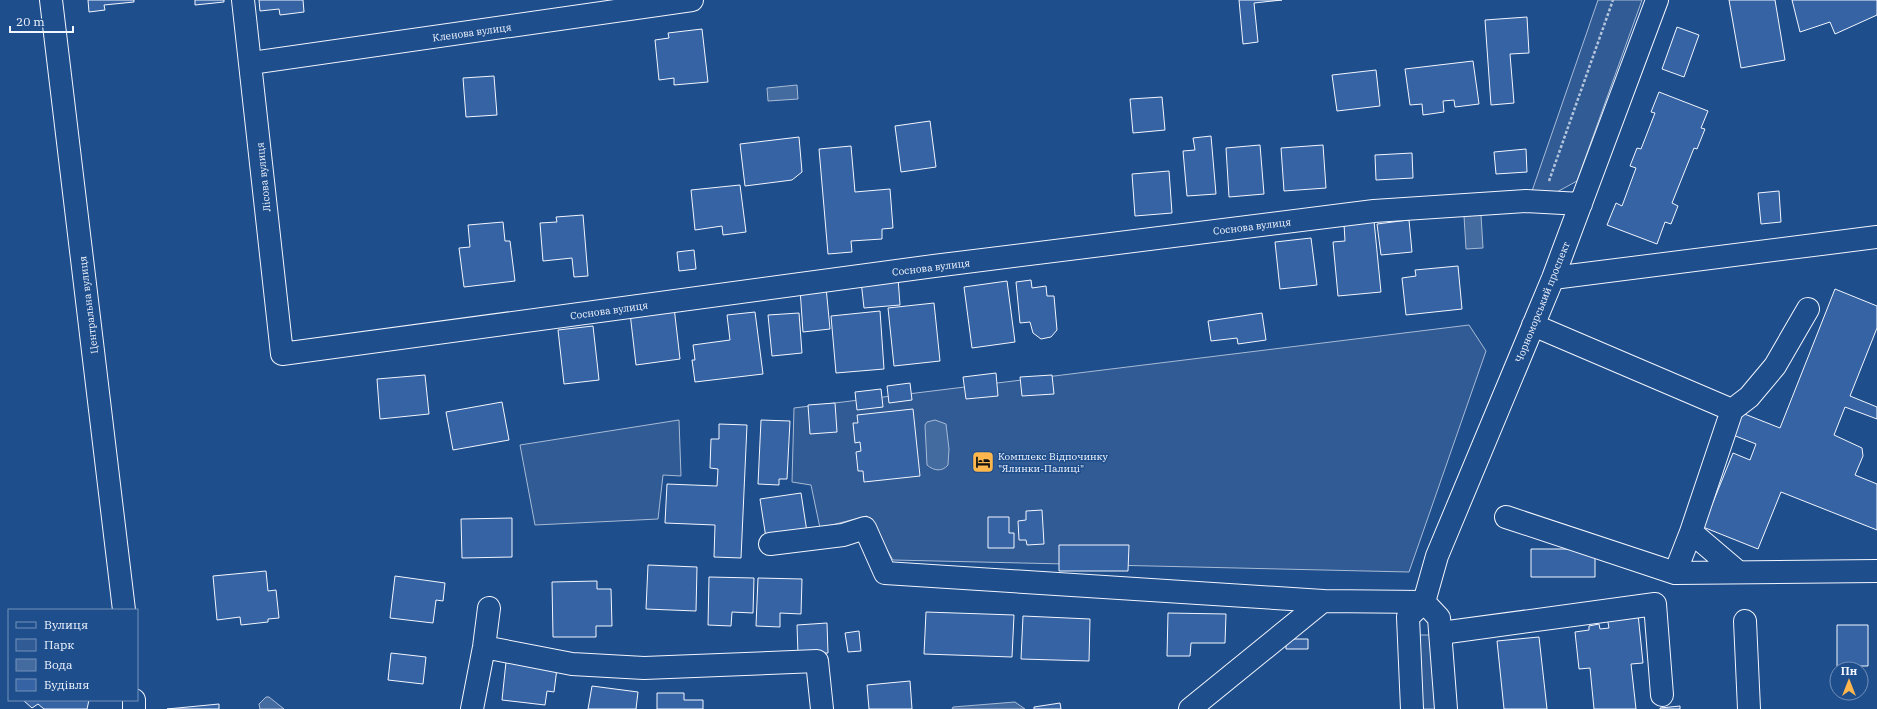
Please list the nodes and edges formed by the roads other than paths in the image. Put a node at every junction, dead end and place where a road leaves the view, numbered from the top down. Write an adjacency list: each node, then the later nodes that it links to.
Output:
1 (51, 0): 22 (street, Центральна вулиця)
2 (243, 0): 5 (street, Лісова вулиця)
3 (692, 0): 5 (street, Кленова вулиця)
4 (1657, 0): 6 (street, Чорноморський проспект)
5 (251, 63): 11 (street, Лісова вулиця)
6 (1581, 204): 8 (street, Чорноморський проспект); 11 (street, Соснова вулиця)
7 (1877, 237): 8 (street)
8 (1553, 278): 10 (street, Чорноморський проспект)
9 (1808, 309): 12 (street)
10 (1532, 325): 12 (street); 20 (street, Чорноморський проспект)
11 (282, 354)
12 (1732, 410): 14 (street)
13 (1506, 517): 18 (street)
14 (1691, 532): 17 (street); 18 (street)
15 (770, 544): 19 (street)
16 (1877, 571): 17 (street)
17 (1738, 572): 18 (street)
18 (1675, 573)
19 (1323, 601): 20 (street); 29 (street)
20 (1424, 602): 24 (street); 30 (street)
21 (489, 608): 25 (street)
22 (124, 609)
23 (1745, 621): 32 (street)
24 (1441, 632): 26 (street); 31 (street)
25 (484, 647): 27 (street); 28 (street)
26 (1662, 695)
27 (472, 709)
28 (822, 709)
29 (1190, 709)
30 (1412, 709)
31 (1446, 709)
32 (1749, 709)

